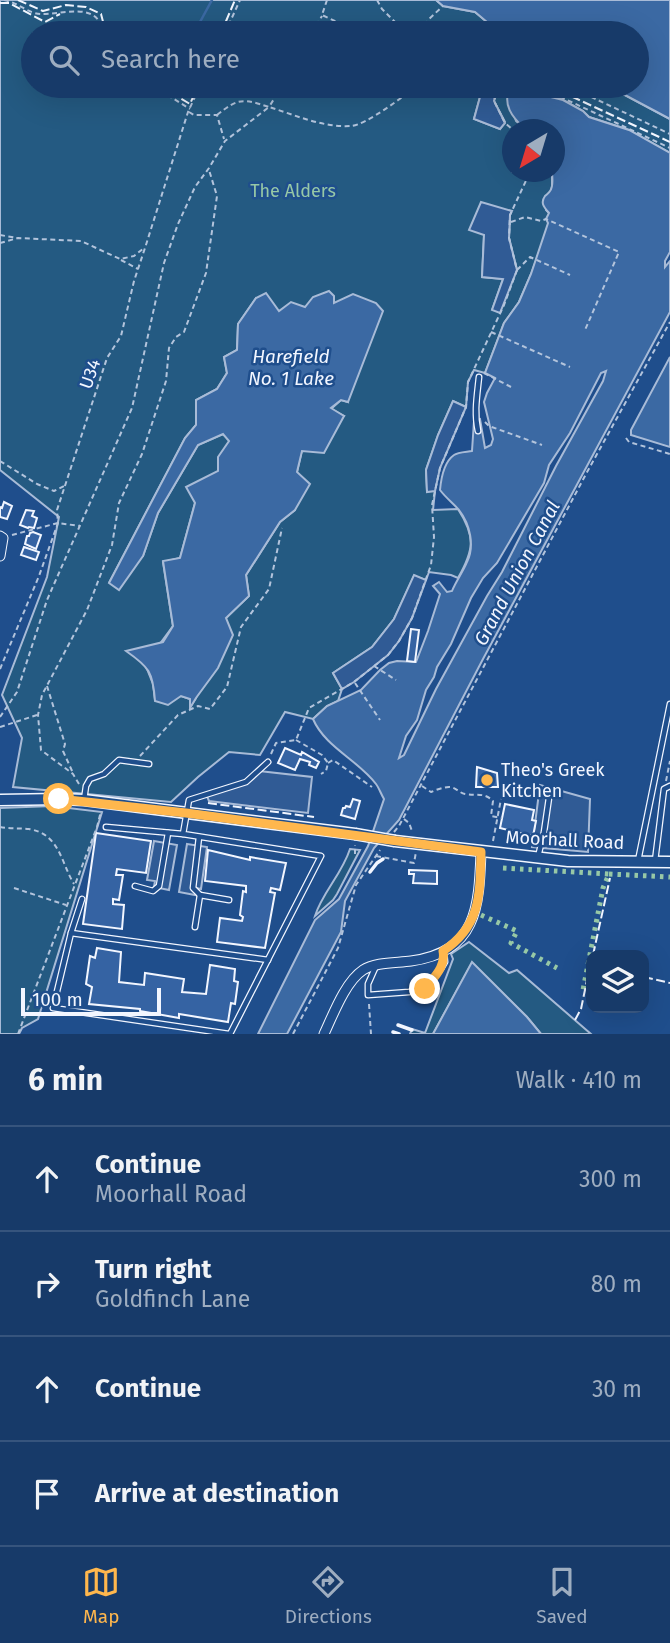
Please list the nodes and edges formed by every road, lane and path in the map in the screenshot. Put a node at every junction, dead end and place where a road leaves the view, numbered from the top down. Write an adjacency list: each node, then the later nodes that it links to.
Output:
1 (4, 0): 7 (path)
2 (240, 0): 8 (path)
3 (327, 0): 6 (path)
4 (377, 0): 11 (path)
5 (443, 6): 12 (path)
6 (322, 15): 9 (path); 10 (path)
7 (98, 21)
8 (230, 21)
9 (319, 21)
10 (335, 21)
11 (394, 21)
12 (428, 21)
13 (170, 98): 21 (path)
14 (195, 98): 21 (path, U34)
15 (275, 98): 20 (path)
16 (401, 98): 20 (path)
17 (495, 98): 23 (path)
18 (563, 98): 26 (path)
19 (594, 98): 24 (path)
20 (269, 107): 22 (path); 25 (path)
21 (189, 111): 22 (path); 33 (path, U34)
22 (217, 115): 25 (path)
23 (503, 119)
24 (670, 134)
25 (225, 141): 27 (path)
26 (670, 148)
27 (209, 168): 53 (path); 61 (path)
28 (525, 182): 29 (path)
29 (510, 223): 36 (path); 39 (path)
30 (0, 234): 31 (path)
31 (18, 238): 32 (path); 34 (path)
32 (0, 243)
33 (145, 248): 34 (path); 35 (path, U34)
34 (120, 259): 35 (path)
35 (138, 269): 51 (path, U34)
36 (517, 270): 37 (path); 40 (path)
37 (570, 275)
38 (670, 322): 75 (path)
39 (586, 330)
40 (491, 332): 41 (path); 57 (path)
41 (570, 367)
42 (479, 377): 46 (lane)
43 (495, 378): 44 (path)
44 (511, 387)
45 (489, 426): 48 (path)
46 (478, 431)
47 (626, 438): 49 (path)
48 (542, 445)
49 (670, 454)
50 (0, 461): 51 (path)
51 (66, 484): 52 (path, U34)
52 (58, 523): 53 (path); 55 (path); 58 (path, U34)
53 (79, 526): 64 (path)
54 (282, 528): 69 (path)
55 (5, 536): 56 (street)
56 (0, 556)
57 (374, 666): 59 (path); 60 (path)
58 (0, 669)
59 (396, 680)
60 (354, 682): 65 (path); 67 (path)
61 (47, 685): 63 (path); 73 (path)
62 (670, 704): 97 (lane)
63 (38, 715): 66 (path); 73 (path)
64 (0, 717)
65 (380, 720)
66 (0, 727)
67 (296, 740): 70 (path); 71 (path)
68 (670, 761): 77 (path)
69 (131, 762): 72 (lane); 79 (lane)
70 (268, 762): 83 (lane)
71 (328, 763): 74 (path); 76 (path)
72 (149, 764)
73 (74, 774): 79 (path)
74 (321, 774)
75 (420, 785): 84 (path); 90 (path)
76 (372, 787)
77 (667, 788): 98 (lane)
78 (550, 791): 96 (lane)
79 (84, 797): 81 (street, Moorhall Road); 83 (street, Moorhall Road)
80 (501, 799): 84 (path)
81 (0, 800)
82 (101, 810): 100 (path)
83 (186, 813): 89 (lane); 92 (street, Moorhall Road)
84 (498, 817): 85 (path); 93 (path)
85 (502, 818)
86 (0, 827): 100 (path)
87 (106, 827): 88 (lane)
88 (168, 832): 89 (lane); 101 (lane)
89 (183, 834): 91 (lane)
90 (412, 836)
91 (199, 837): 103 (lane); 110 (lane)
92 (355, 839): 93 (street, Moorhall Road, bridge); 95 (path)
93 (486, 849): 96 (street, Moorhall Road); 109 (street)
94 (416, 852): 115 (path)
95 (355, 855)
96 (537, 858): 97 (street, Moorhall Road)
97 (638, 862): 98 (street, Moorhall Road)
98 (655, 862): 99 (street, Moorhall Road)
99 (670, 862)
100 (75, 885): 106 (path)
101 (135, 886)
102 (14, 888): 106 (path)
103 (201, 895): 105 (lane); 107 (lane)
104 (82, 899): 108 (lane)
105 (229, 900)
106 (67, 906): 113 (path)
107 (195, 927)
108 (71, 933): 110 (lane); 114 (lane)
109 (443, 951): 111 (street); 112 (lane)
110 (268, 960): 114 (lane)
111 (377, 965): 112 (lane); 116 (street)
112 (368, 995): 117 (path)
113 (18, 1034)
114 (229, 1034)
115 (293, 1034)
116 (324, 1034)
117 (371, 1034)

